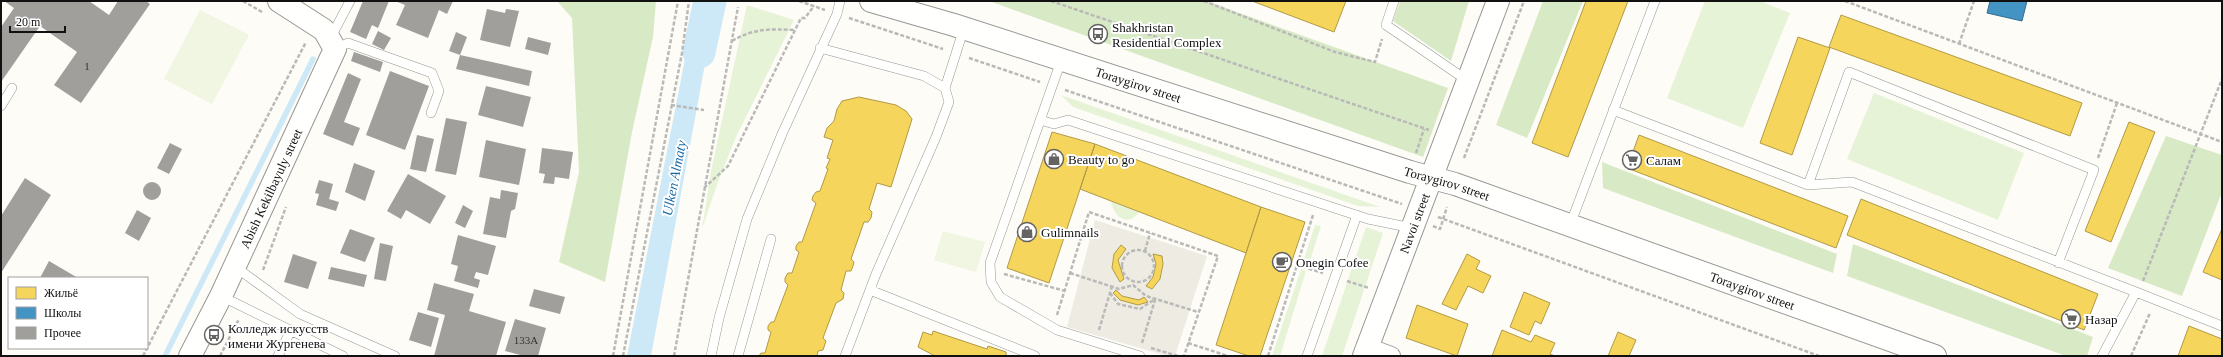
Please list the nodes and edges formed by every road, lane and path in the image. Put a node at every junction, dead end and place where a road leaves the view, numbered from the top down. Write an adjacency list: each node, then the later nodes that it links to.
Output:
1 (279, 1): 23 (street)
2 (350, 1): 25 (lane)
3 (678, 1): 90 (path)
4 (689, 1): 36 (path)
5 (799, 1): 17 (path)
6 (840, 1): 19 (lane)
7 (872, 1): 21 (street, Toraygirov street)
8 (897, 1): 21 (street, Toraygirov street)
9 (1051, 1): 42 (path)
10 (1204, 1): 20 (path)
11 (1394, 1): 20 (lane)
12 (1498, 1): 31 (street, Navoi street)
13 (1524, 1): 46 (path)
14 (1655, 1): 39 (lane)
15 (1846, 1): 26 (path)
16 (1974, 1): 26 (path)
17 (814, 6): 19 (path); 22 (path)
18 (738, 7): 24 (path)
19 (837, 14): 27 (lane); 28 (path)
20 (1386, 25): 31 (lane)
21 (959, 27): 28 (lane); 29 (street, Toraygirov street)
22 (795, 30): 24 (path); 51 (path)
23 (311, 32): 25 (street); 84 (path)
24 (731, 41): 51 (path)
25 (332, 44): 40 (lane); 64 (street, Abish Kekilbayuly street)
26 (1959, 44): 35 (path)
27 (820, 48): 34 (lane); 93 (lane)
28 (955, 54): 32 (path); 34 (lane)
29 (1061, 61): 32 (lane); 49 (street, Toraygirov street)
30 (2222, 80): 44 (path)
31 (1468, 81): 49 (street, Navoi street)
32 (1052, 86): 41 (lane); 53 (path)
33 (12, 88): 37 (lane)
34 (945, 88): 71 (lane)
35 (2117, 103): 44 (path); 48 (path)
36 (671, 105): 38 (path); 91 (path)
37 (1, 106)
38 (704, 110)
39 (1613, 110): 50 (lane); 57 (lane)
40 (432, 113)
41 (1040, 120): 52 (lane); 79 (lane)
42 (1424, 129): 43 (path); 47 (path)
43 (1433, 132)
44 (2201, 134): 45 (path); 67 (path)
45 (2222, 142)
46 (1464, 158)
47 (1414, 159)
48 (2094, 170): 50 (lane); 63 (lane)
49 (1432, 176): 57 (street, Toraygirov street); 58 (street, Navoi street)
50 (1808, 185): 63 (lane)
51 (704, 188): 92 (path)
52 (1317, 202): 55 (lane); 100 (path)
53 (1400, 203)
54 (1447, 207): 56 (path)
55 (1357, 215): 58 (lane); 101 (lane)
56 (1443, 219): 59 (path); 103 (path)
57 (1570, 225): 104 (street, Toraygirov street)
58 (1412, 228): 85 (street, Navoi street)
59 (1440, 229)
60 (1150, 233): 62 (path); 66 (path); 77 (path)
61 (772, 239): 94 (lane)
62 (1145, 251): 68 (path); 68 (path)
63 (2058, 263): 74 (lane)
64 (234, 266): 75 (street, Abish Kekilbayuly street); 89 (lane)
65 (1000, 273): 72 (path)
66 (1070, 273): 70 (path); 72 (path)
67 (2147, 274)
68 (1134, 281): 69 (path)
69 (1133, 285): 70 (path); 76 (path)
70 (1112, 286): 73 (path)
71 (870, 290): 95 (lane); 96 (lane)
72 (1065, 291): 79 (path)
73 (1110, 293): 76 (path); 81 (path)
74 (2139, 293): 78 (lane); 105 (lane); 106 (path)
75 (221, 296): 80 (lane); 86 (street, Abish Kekilbayuly street)
76 (1155, 299): 77 (path); 83 (path)
77 (1198, 312): 82 (path)
78 (2222, 326)
79 (1053, 328): 97 (lane)
80 (290, 330): 87 (lane); 88 (lane)
81 (1098, 333)
82 (1188, 343): 98 (path); 99 (path)
83 (1141, 345)
84 (148, 346)
85 (1366, 352): 102 (street)
86 (190, 356)
87 (278, 356)
88 (343, 356)
89 (395, 356)
90 (613, 356)
91 (623, 356)
92 (674, 356)
93 (711, 356)
94 (738, 356)
95 (845, 356)
96 (1035, 356)
97 (1140, 356)
98 (1184, 356)
99 (1228, 356)
100 (1268, 356)
101 (1307, 356)
102 (1391, 356)
103 (1819, 356)
104 (1935, 356)
105 (2102, 356)
106 (2131, 356)

